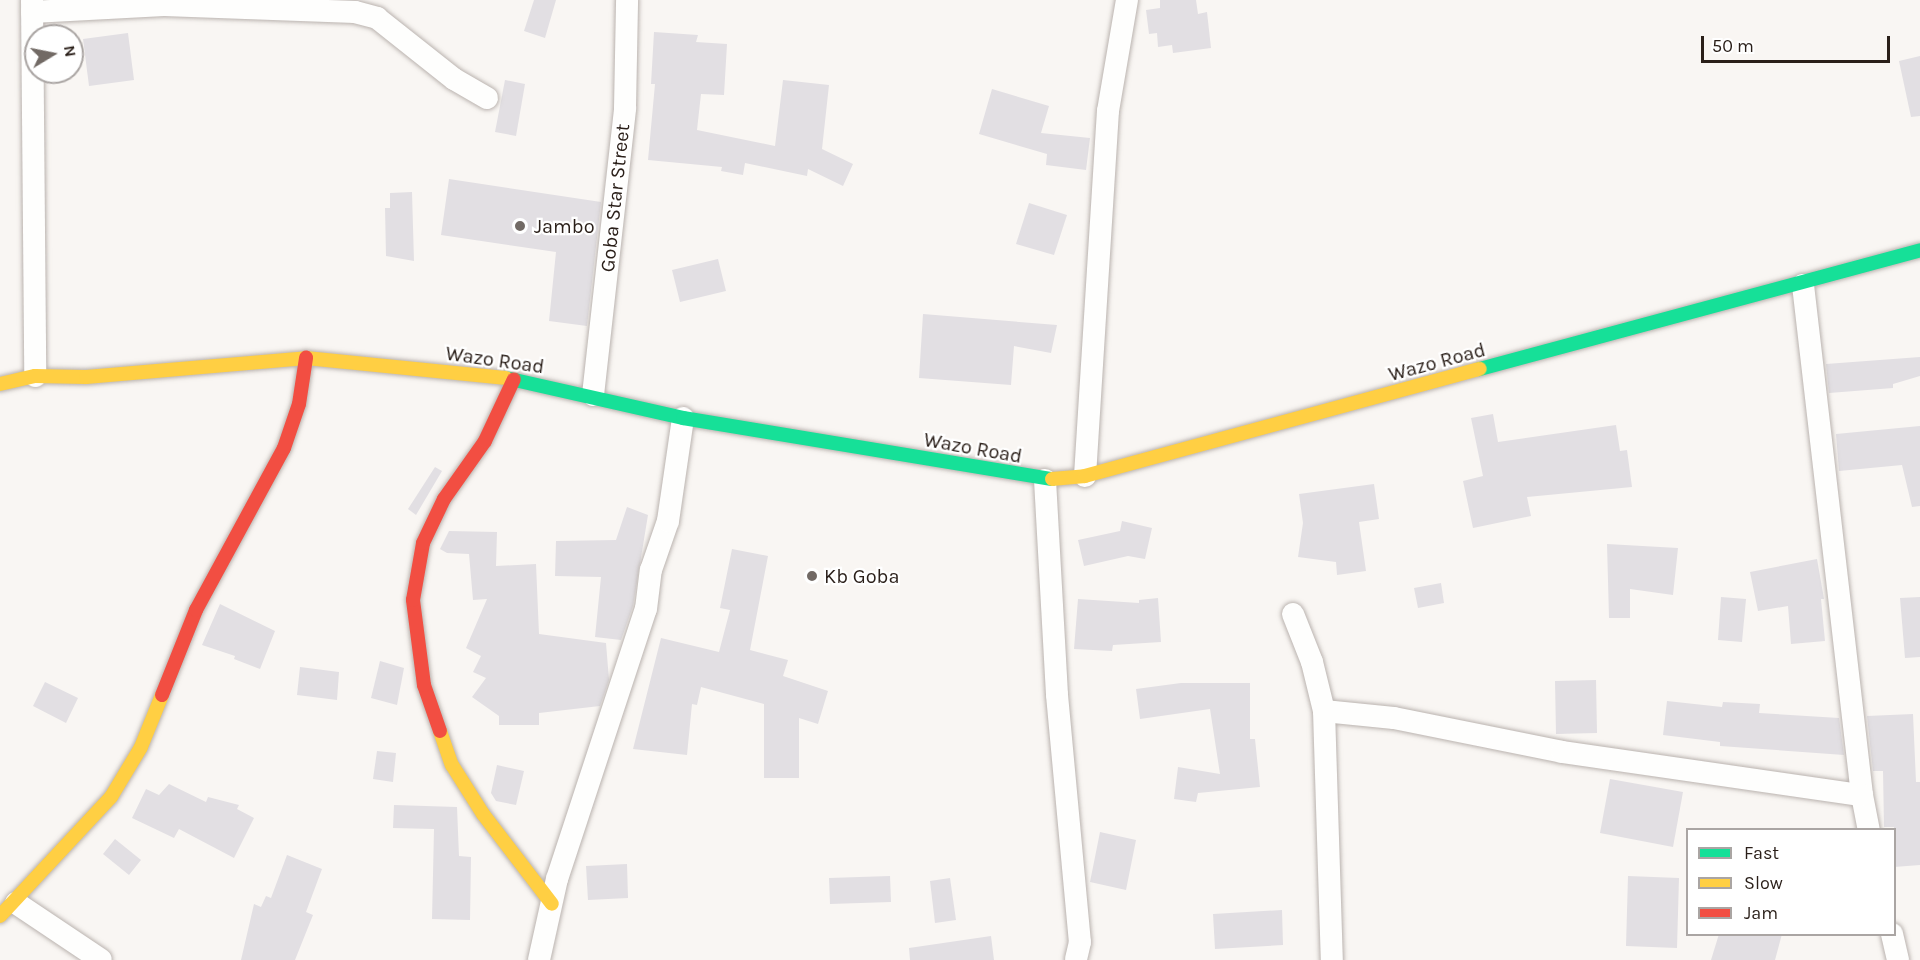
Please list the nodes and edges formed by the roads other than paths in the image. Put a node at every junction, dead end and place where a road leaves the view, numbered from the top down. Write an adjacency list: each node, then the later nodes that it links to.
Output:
1 (627, 0): 11 (street, Goba Star Street)
2 (1127, 0): 13 (street)
3 (32, 6): 4 (street); 8 (street)
4 (487, 98)
5 (1920, 250): 6 (main road, Wazo Road)
6 (1803, 285): 13 (main road, Wazo Road); 17 (street)
7 (306, 358): 8 (main road, Wazo Road); 9 (main road, Wazo Road); 20 (main road)
8 (35, 376): 10 (main road, Wazo Road)
9 (514, 380): 11 (main road, Wazo Road); 19 (main road)
10 (0, 384)
11 (593, 395): 12 (main road, Wazo Road)
12 (683, 418): 14 (main road, Wazo Road); 19 (street)
13 (1085, 476): 14 (main road, Wazo Road)
14 (1045, 480): 24 (street)
15 (1293, 614): 16 (street)
16 (1324, 711): 17 (street); 25 (street)
17 (1862, 795): 18 (street)
18 (1869, 828)
19 (552, 904): 23 (street)
20 (8, 910): 22 (street)
21 (1892, 936): 26 (street)
22 (101, 960)
23 (539, 960)
24 (1076, 960)
25 (1332, 960)
26 (1898, 960)

